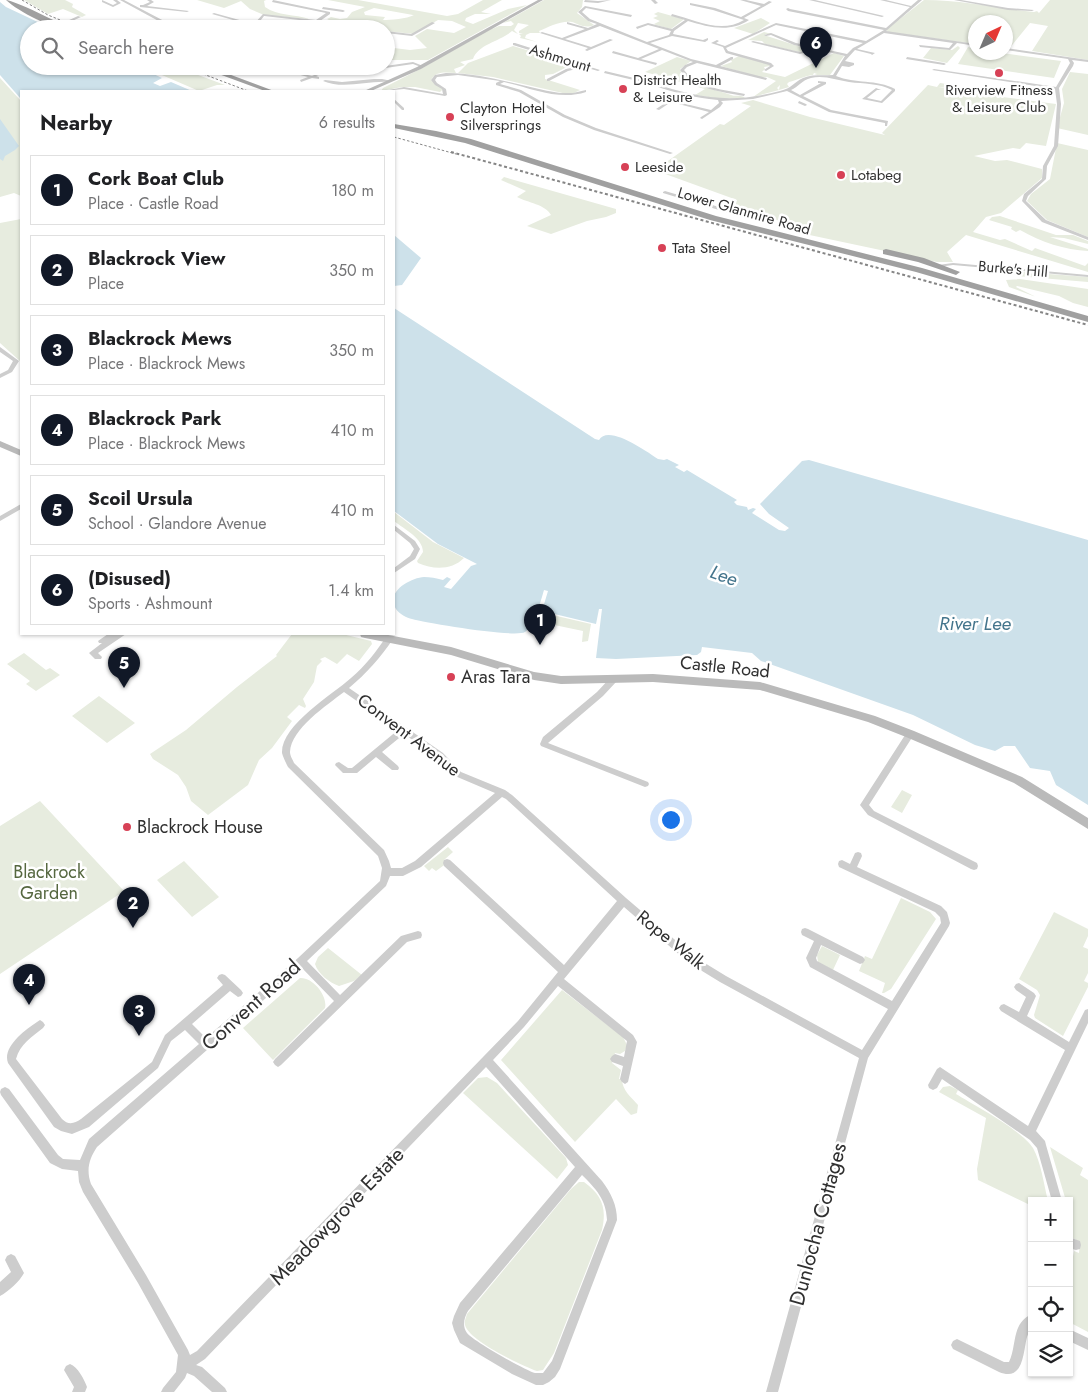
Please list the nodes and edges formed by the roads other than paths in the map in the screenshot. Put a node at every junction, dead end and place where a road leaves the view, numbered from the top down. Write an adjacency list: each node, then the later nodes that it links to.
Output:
1 (9, 0): 38 (highway)
2 (116, 0): 13 (street)
3 (122, 0): 17 (street)
4 (149, 0): 21 (street)
5 (541, 0): 89 (main road)
6 (585, 0): 7 (street); 23 (street)
7 (609, 0)
8 (742, 0): 20 (street)
9 (811, 0): 34 (street)
10 (882, 0): 24 (street)
11 (920, 0): 24 (street)
12 (956, 0): 28 (street)
13 (103, 1)
14 (273, 2): 22 (street)
15 (695, 2): 19 (street)
16 (770, 2): 20 (street)
17 (127, 4): 21 (street); 40 (street)
18 (605, 4): 25 (street)
19 (691, 4): 27 (street); 36 (street)
20 (764, 4): 36 (street)
21 (141, 6): 29 (street)
22 (295, 6): 30 (street); 44 (street)
23 (584, 7): 25 (street); 47 (street)
24 (912, 7): 50 (street)
25 (596, 8): 33 (street)
26 (788, 8): 50 (street)
27 (684, 9)
28 (1032, 10)
29 (187, 11)
30 (343, 11)
31 (214, 14): 41 (street)
32 (672, 15): 37 (street)
33 (631, 16)
34 (882, 16)
35 (79, 17): 39 (street)
36 (742, 18): 37 (street)
37 (688, 19): 51 (street)
38 (46, 20)
39 (72, 20)
40 (159, 20)
41 (239, 20)
42 (259, 20): 43 (street)
43 (302, 20)
44 (319, 20)
45 (433, 23): 52 (street)
46 (571, 23): 49 (street)
47 (599, 24): 49 (street); 63 (street)
48 (637, 28): 51 (street)
49 (588, 29): 55 (street)
50 (884, 31): 60 (street); 61 (street)
51 (673, 32): 56 (street); 63 (street)
52 (395, 33)
53 (542, 33): 55 (street)
54 (766, 33): 60 (street); 67 (street); 71 (street)
55 (562, 39): 69 (street)
56 (707, 39)
57 (611, 40): 69 (street)
58 (717, 41): 67 (street)
59 (753, 42): 71 (street)
60 (865, 42): 72 (street)
61 (956, 42): 64 (street); 68 (street)
62 (514, 44): 65 (street, Ashmount)
63 (646, 44): 73 (street)
64 (968, 44)
65 (522, 46): 70 (street, Ashmount); 90 (street, Ashmount)
66 (921, 46): 68 (street)
67 (725, 47): 92 (street)
68 (930, 47): 83 (street)
69 (591, 48): 75 (street)
70 (516, 49)
71 (815, 49): 78 (street)
72 (854, 49): 77 (street); 78 (street)
73 (660, 50): 81 (street); 85 (street)
74 (1013, 50): 80 (street)
75 (585, 51)
76 (613, 52): 81 (street)
77 (872, 54)
78 (848, 55): 101 (street)
79 (907, 58): 83 (street)
80 (1069, 58): 84 (street); 114 (street)
81 (638, 59): 87 (street)
82 (732, 60): 91 (street)
83 (919, 60): 86 (street)
84 (1088, 61)
85 (696, 62): 91 (street); 123 (street)
86 (943, 63)
87 (656, 64)
88 (395, 66): 89 (street)
89 (421, 66): 109 (main road)
90 (583, 66): 93 (street, Ashmount); 100 (street)
91 (716, 67): 105 (street)
92 (766, 68)
93 (598, 70)
94 (934, 70): 114 (street)
95 (605, 72): 111 (street, Ashmount)
96 (547, 74): 100 (street)
97 (223, 75): 102 (highway)
98 (305, 75): 103 (street)
99 (317, 75): 103 (street)
100 (554, 76): 106 (street)
101 (831, 76): 119 (street); 120 (street)
102 (229, 77): 115 (highway); 116 (highway)
103 (313, 77): 104 (street); 107 (street)
104 (318, 78)
105 (765, 78)
106 (548, 80)
107 (301, 81)
108 (326, 81): 109 (street)
109 (390, 81): 117 (main road)
110 (503, 81): 118 (street); 121 (street); 139 (street)
111 (646, 82)
112 (819, 82): 124 (street)
113 (652, 84): 122 (street)
114 (1057, 88): 143 (street)
115 (256, 90)
116 (268, 90)
117 (369, 90)
118 (392, 90)
119 (787, 90): 124 (street); 127 (street)
120 (879, 90)
121 (585, 91)
122 (682, 93): 126 (street); 127 (street)
123 (744, 95)
124 (800, 96): 129 (street)
125 (395, 101): 130 (street)
126 (670, 101): 131 (street); 132 (street)
127 (719, 101): 132 (street)
128 (798, 102): 129 (street)
129 (813, 106): 136 (street)
130 (403, 109)
131 (658, 109)
132 (711, 111): 133 (street)
133 (702, 118)
134 (395, 124): 141 (highway, Lower Glanmire Road)
135 (395, 124): 138 (highway, Lower Glanmire Road)
136 (886, 125)
137 (395, 130): 138 (highway)
138 (450, 136): 147 (highway, Lower Glanmire Road)
139 (671, 153)
140 (665, 192): 141 (street)
141 (707, 208): 142 (street); 144 (highway, Lower Glanmire Road)
142 (744, 216)
143 (1088, 239)
144 (938, 266): 145 (street, Burke's Hill); 146 (highway, Lower Glanmire Road)
145 (1088, 276)
146 (1088, 314)
147 (1088, 319)
148 (0, 350): 149 (street)
149 (0, 376)
150 (3, 445): 151 (main road)
151 (20, 453)
152 (20, 507): 153 (street)
153 (0, 519)
154 (395, 528): 155 (street)
155 (397, 569)
156 (110, 635): 160 (street)
157 (120, 635): 161 (street)
158 (370, 635): 159 (main road, Castle Road)
159 (389, 639): 162 (main road, Castle Road); 163 (street)
160 (102, 640)
161 (98, 656)
162 (614, 679): 165 (main road, Castle Road); 169 (street)
163 (344, 688): 164 (street, Convent Avenue); 177 (street)
164 (403, 730): 166 (street); 170 (street, Convent Avenue)
165 (910, 734): 171 (main road, Castle Road); 175 (street)
166 (376, 753): 167 (street); 168 (street)
167 (339, 765)
168 (395, 768)
169 (645, 784)
170 (502, 792): 177 (street); 178 (street, Rope Walk)
171 (1088, 824)
172 (858, 856): 176 (street)
173 (447, 863): 184 (street)
174 (842, 864): 176 (street)
175 (974, 866)
176 (852, 868): 190 (street, Dunlocha Cottages)
177 (387, 872): 183 (street, Convent Road)
178 (623, 901): 184 (street, Meadowgrove Estate); 198 (street, Rope Walk)
179 (805, 932): 181 (street)
180 (418, 935): 189 (street)
181 (820, 940): 182 (street); 190 (street)
182 (860, 960)
183 (301, 961): 189 (street); 196 (street, Convent Road)
184 (561, 976): 200 (street, Meadowgrove Estate); 202 (street)
185 (222, 978): 186 (street)
186 (230, 986): 188 (street); 194 (street)
187 (1019, 987): 193 (street)
188 (238, 994)
189 (340, 1001): 201 (street)
190 (894, 1007): 198 (street, Dunlocha Cottages)
191 (1004, 1008): 193 (street)
192 (1088, 1013): 197 (street)
193 (1022, 1018): 197 (street)
194 (185, 1023): 195 (street); 196 (street)
195 (40, 1025)
196 (206, 1045): 207 (street, Convent Road)
197 (1070, 1048): 206 (street)
198 (864, 1056): 221 (street, Dunlocha Cottages)
199 (615, 1059): 202 (street)
200 (486, 1060): 208 (street); 216 (street, Meadowgrove Estate)
201 (278, 1062)
202 (628, 1063): 203 (street)
203 (625, 1079)
204 (932, 1085): 206 (street)
205 (6, 1092): 207 (street)
206 (1030, 1132): 209 (street)
207 (83, 1166): 216 (street)
208 (582, 1166): 208 (street)
209 (1056, 1197)
210 (11, 1260): 211 (street)
211 (0, 1290)
212 (1028, 1322): 215 (street)
213 (1073, 1336): 214 (street)
214 (1088, 1344)
215 (957, 1345)
216 (183, 1366): 219 (street); 220 (street)
217 (70, 1370): 218 (street)
218 (78, 1392)
219 (167, 1392)
220 (221, 1392)
221 (772, 1392)

